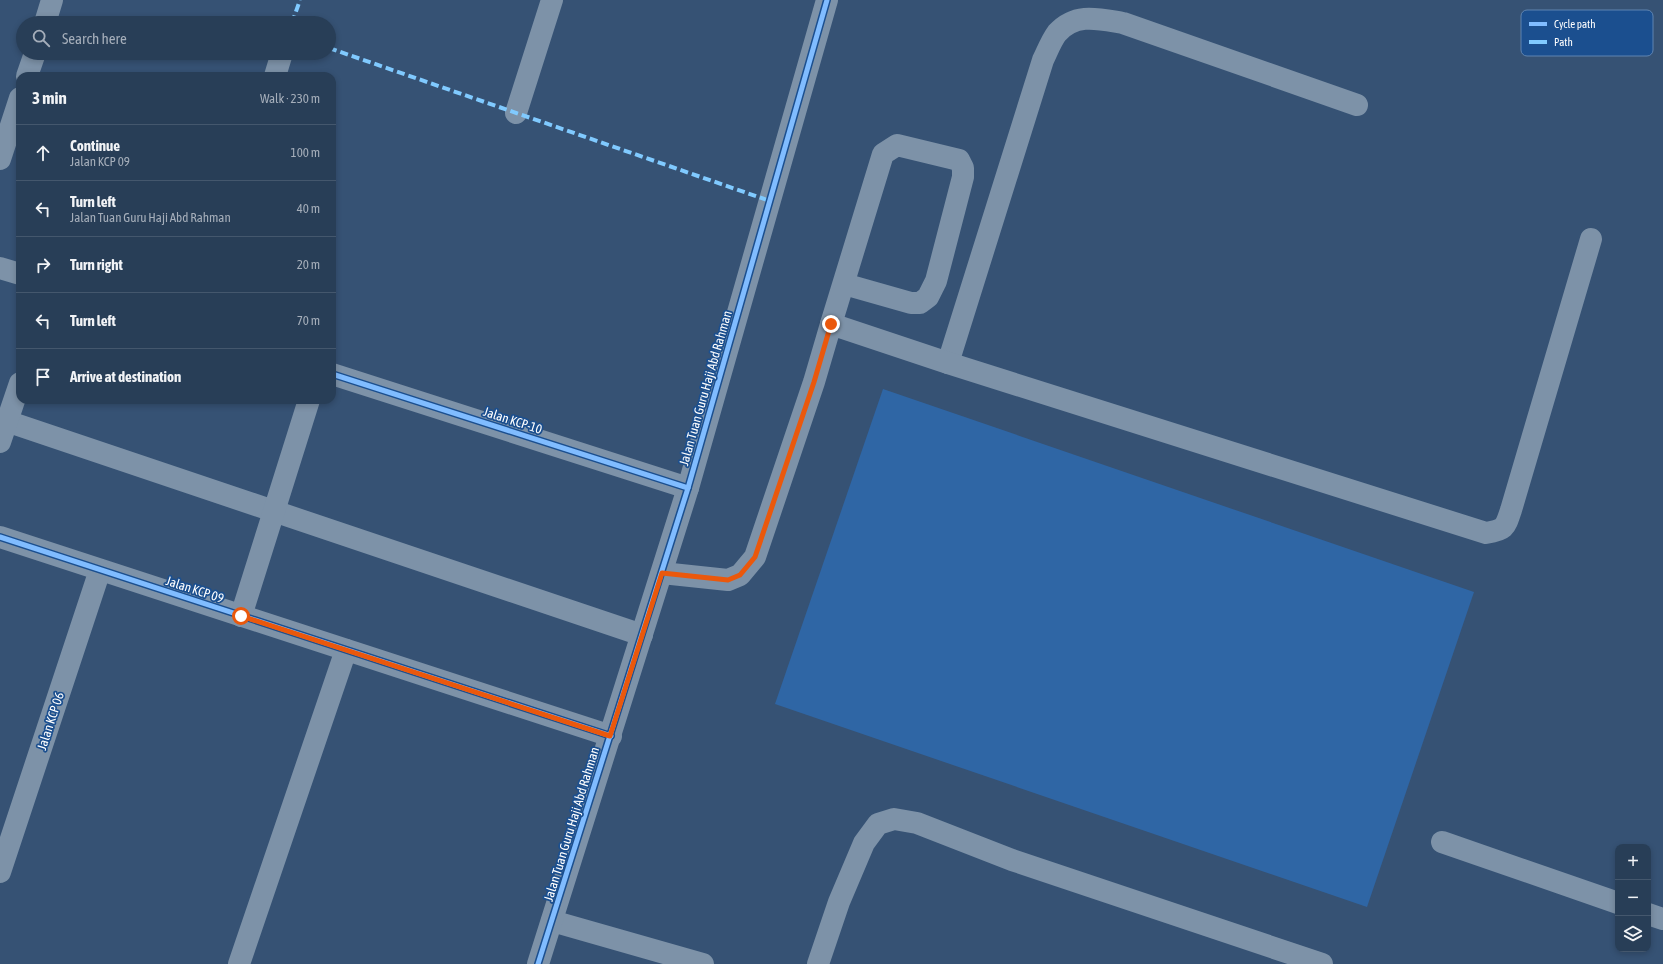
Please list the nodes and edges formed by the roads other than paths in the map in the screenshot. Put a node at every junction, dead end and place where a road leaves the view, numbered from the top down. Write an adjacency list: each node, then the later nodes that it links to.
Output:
1 (52, 0): 4 (street)
2 (552, 0): 11 (street)
3 (827, 0): 24 (street, Jalan Tuan Guru Haji Abd Rahman)
4 (47, 16)
5 (33, 60): 7 (street)
6 (280, 60): 8 (street)
7 (28, 72)
8 (276, 72)
9 (1357, 105): 18 (street)
10 (16, 110): 12 (street)
11 (516, 113)
12 (0, 159)
13 (1591, 239): 18 (street)
14 (0, 268): 15 (street)
15 (16, 273)
16 (844, 284): 16 (street); 17 (street)
17 (831, 324): 18 (street); 28 (street)
18 (948, 363)
19 (336, 375): 24 (street, Jalan KCP-10)
20 (16, 392): 22 (street)
21 (308, 404): 25 (street)
22 (4, 421): 23 (street); 25 (street)
23 (0, 442)
24 (688, 488): 28 (street, Jalan Tuan Guru Haji Abd Rahman)
25 (273, 511): 29 (street); 30 (street)
26 (0, 537): 27 (street, Jalan KCP 09)
27 (100, 570): 29 (street, Jalan KCP 09); 34 (street, Jalan KCP 06)
28 (662, 573): 30 (street, Jalan Tuan Guru Haji Abd Rahman)
29 (241, 616): 31 (street, Jalan KCP 09)
30 (642, 635): 32 (street, Jalan Tuan Guru Haji Abd Rahman)
31 (346, 650): 32 (street, Jalan KCP 09); 39 (street)
32 (610, 736): 38 (street, Jalan Tuan Guru Haji Abd Rahman)
33 (1442, 842): 35 (street)
34 (0, 872)
35 (1615, 902)
36 (1651, 915): 37 (street)
37 (1663, 919)
38 (552, 921): 40 (street, Jalan Tuan Guru Haji Abd Rahman); 41 (street)
39 (239, 964)
40 (538, 964)
41 (703, 964)
42 (818, 964): 43 (street)
43 (1322, 964)

